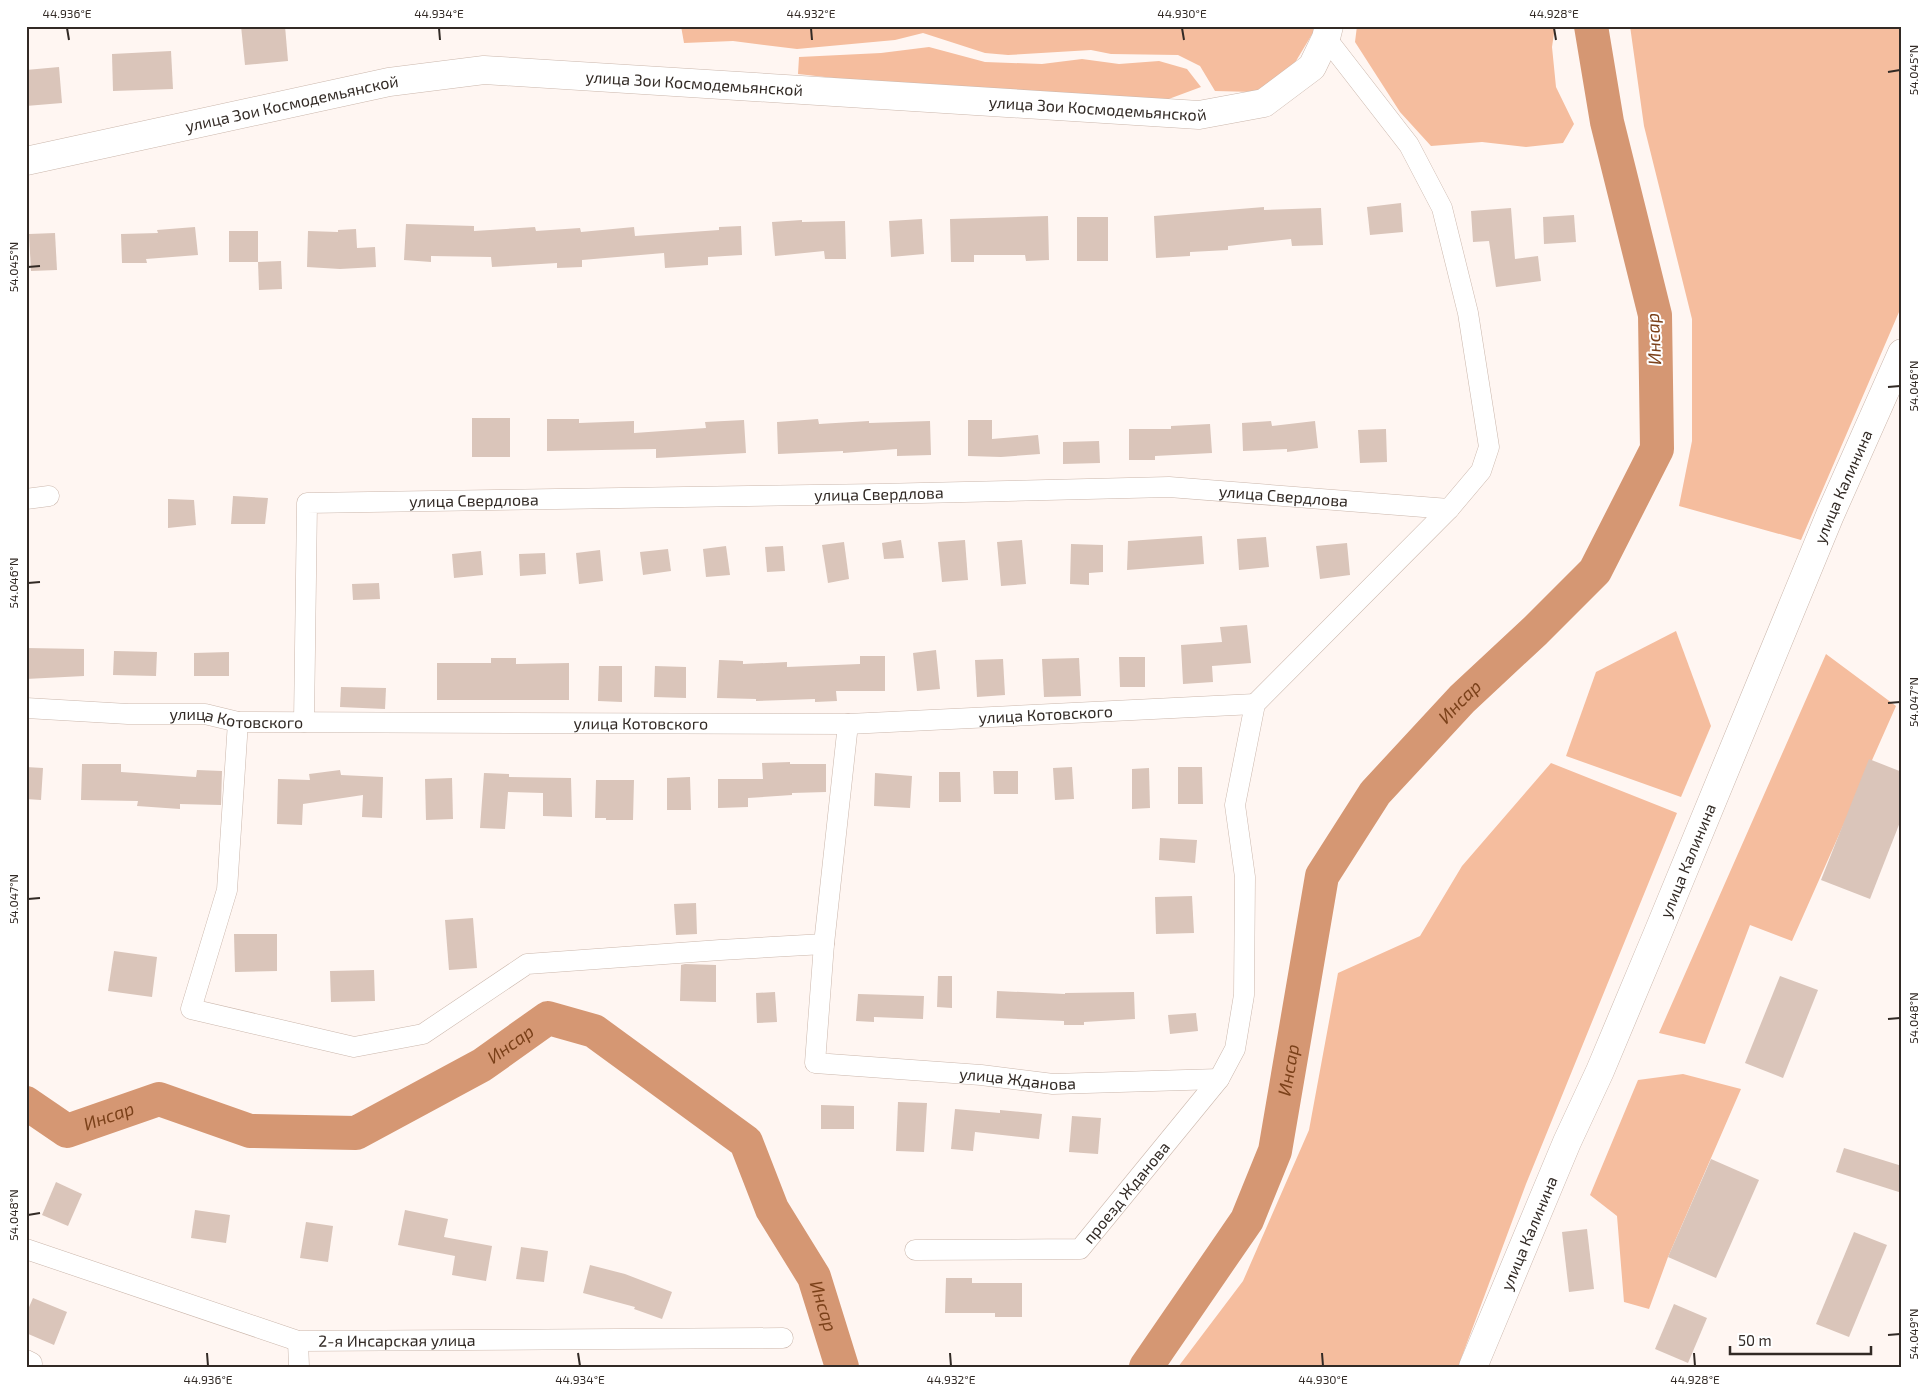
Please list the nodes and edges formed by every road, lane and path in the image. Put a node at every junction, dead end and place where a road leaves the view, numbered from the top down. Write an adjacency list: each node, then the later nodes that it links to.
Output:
1 (1328, 32): 2 (street, улица Зои Космодемьянской); 6 (street)
2 (26, 161)
3 (1902, 353): 19 (street, улица Калинина)
4 (50, 496): 5 (street)
5 (26, 498)
6 (1449, 509): 7 (street); 10 (street, улица Свердлова)
7 (1256, 704): 11 (street, улица Котовского); 13 (street)
8 (26, 708): 9 (street, улица Котовского)
9 (238, 722): 10 (street, улица Котовского); 12 (street)
10 (304, 722): 11 (street, улица Котовского)
11 (848, 724): 12 (street)
12 (824, 944): 13 (street, улица Жданова)
13 (1219, 1079): 15 (street, проезд Жданова)
14 (26, 1249): 17 (street, 2-я Инсарская улица)
15 (915, 1250)
16 (783, 1338): 17 (street, 2-я Инсарская улица)
17 (298, 1341): 18 (street)
18 (299, 1367)
19 (1473, 1367)

